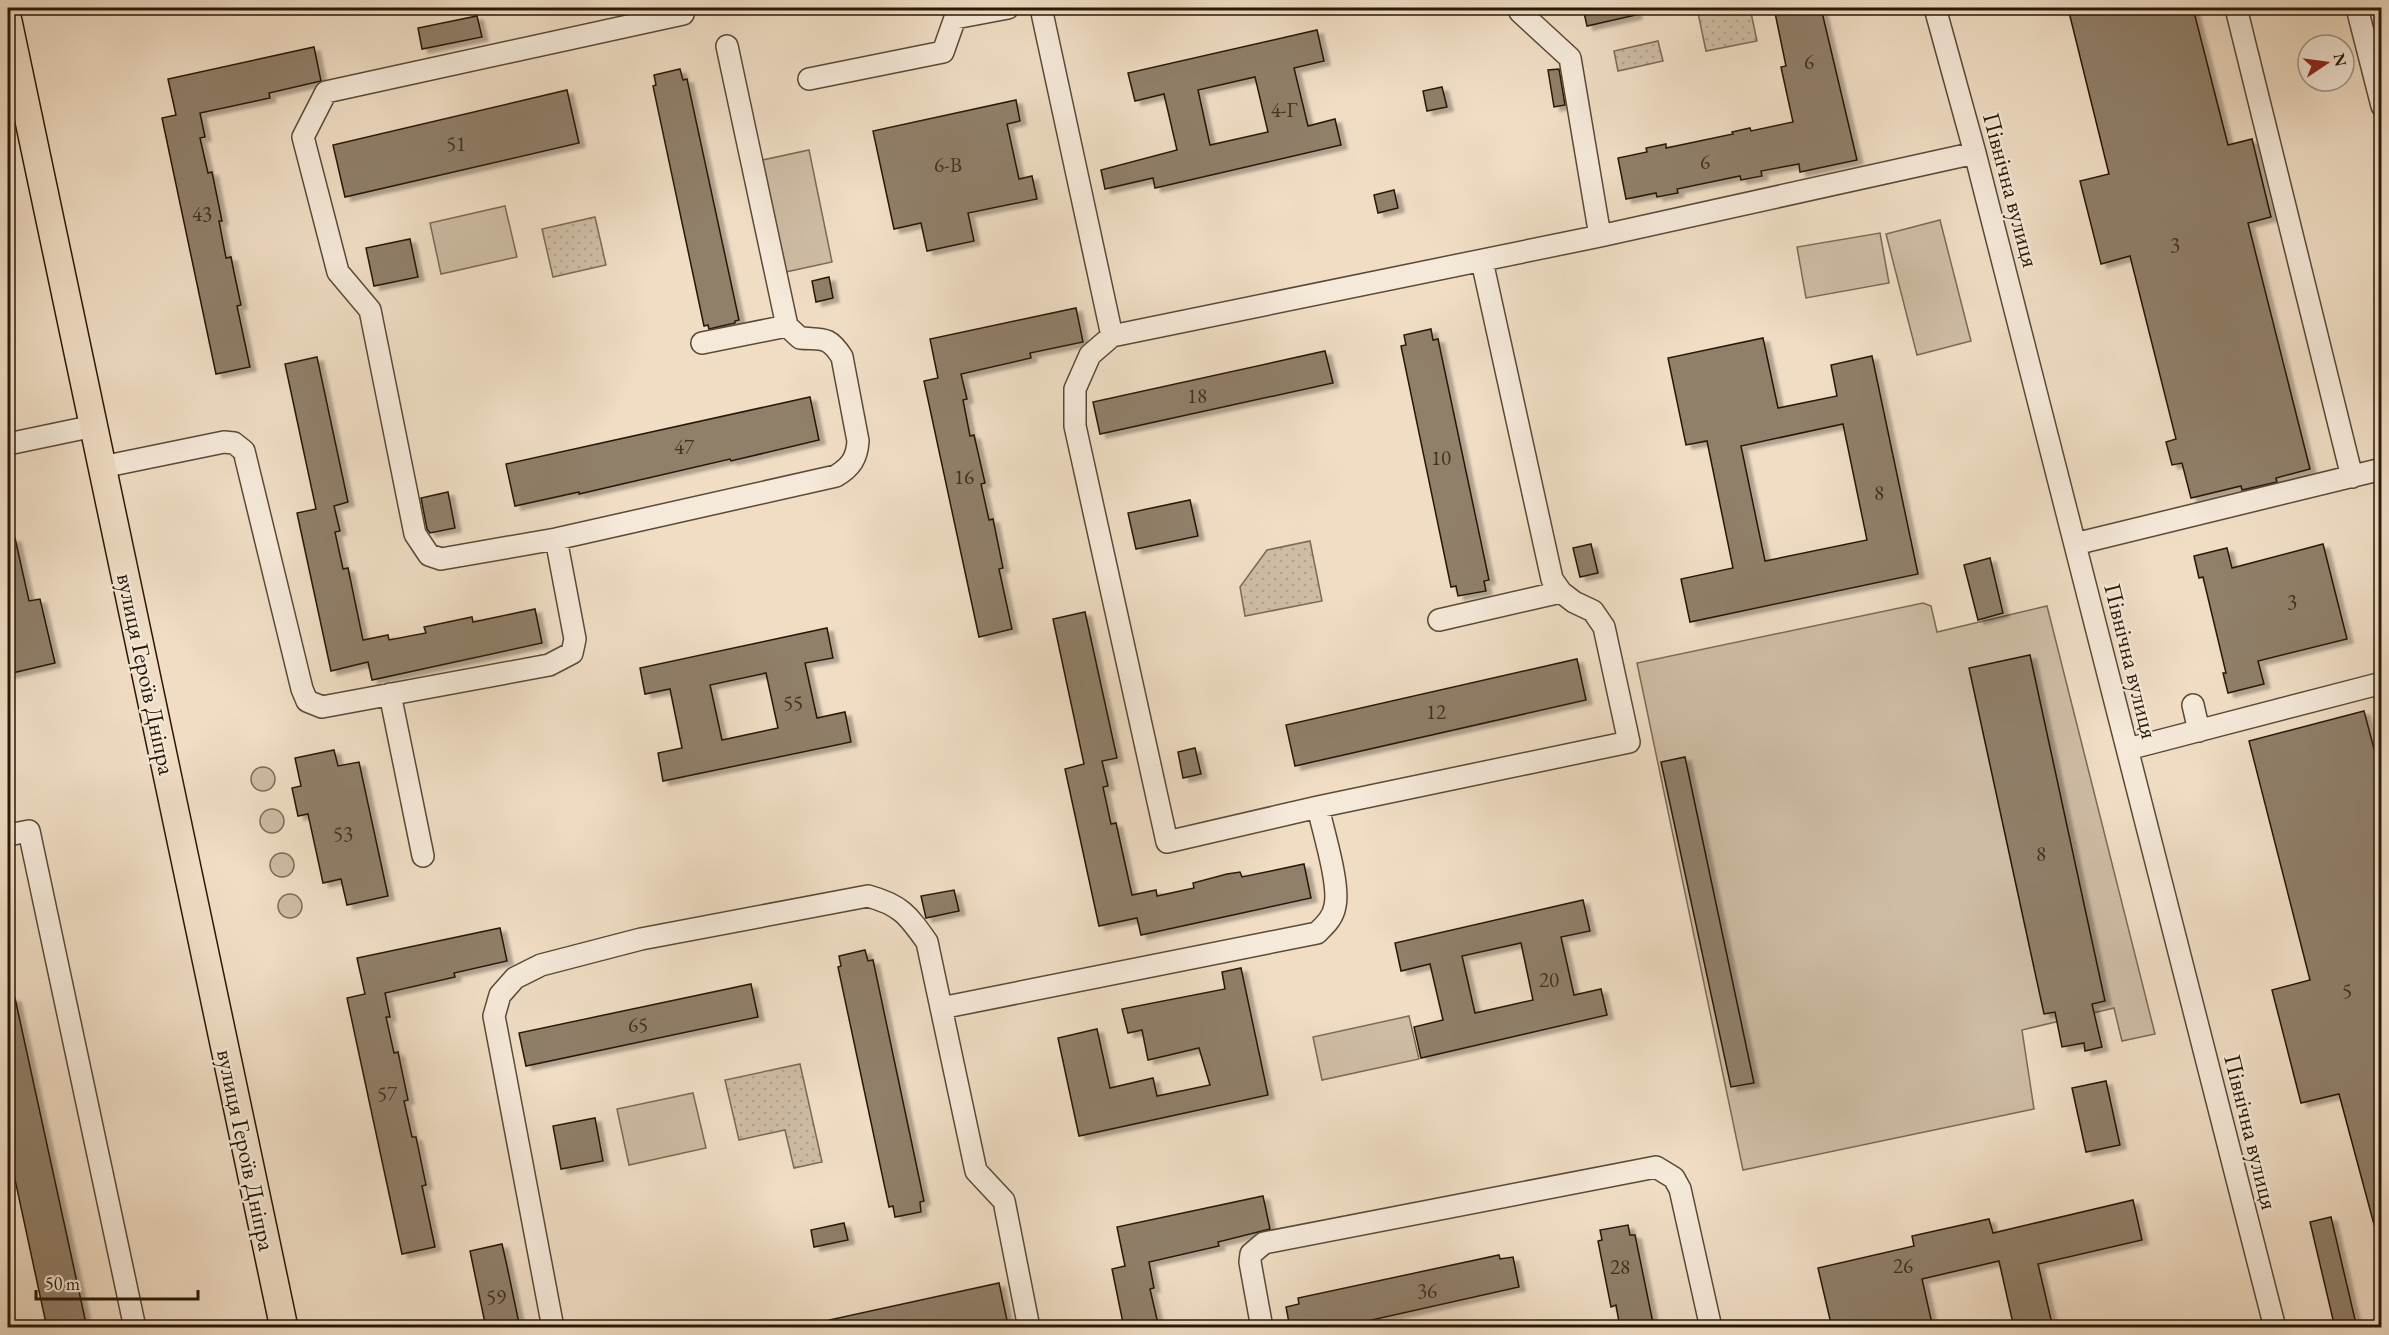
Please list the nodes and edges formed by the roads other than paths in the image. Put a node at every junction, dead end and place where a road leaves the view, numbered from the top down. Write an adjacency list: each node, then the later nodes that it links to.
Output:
1 (1008, 8): 10 (street)
2 (1041, 8): 16 (street)
3 (1519, 8): 13 (street)
4 (1935, 8): 12 (street, Північна вулиця)
5 (2236, 8): 22 (street)
6 (2357, 8): 11 (street)
7 (683, 15): 23 (street)
8 (8, 21): 18 (main road, вулиця Героїв Дніпра)
9 (726, 46): 15 (street)
10 (810, 79)
11 (2382, 106)
12 (1976, 153): 13 (street); 24 (street, Північна вулиця)
13 (1600, 236): 14 (street)
14 (1482, 261): 16 (street); 25 (street)
15 (787, 326): 17 (street); 23 (street)
16 (1112, 336): 32 (street)
17 (702, 343)
18 (93, 426): 19 (street); 20 (main road, вулиця Героїв Дніпра)
19 (8, 444)
20 (102, 467): 28 (street); 37 (main road, вулиця Героїв Дніпра)
21 (2382, 469): 22 (street)
22 (2352, 477): 24 (street)
23 (556, 539): 28 (street)
24 (2075, 544): 31 (street, Північна вулиця)
25 (1561, 592): 26 (street); 32 (street)
26 (1439, 620)
27 (2382, 683): 30 (street)
28 (390, 694): 34 (street)
29 (2193, 705): 30 (street)
30 (2199, 731): 31 (street)
31 (2127, 749): 42 (street, Північна вулиця)
32 (1318, 807): 35 (street)
33 (8, 835): 36 (street)
34 (423, 856)
35 (941, 1008): 38 (street); 39 (street)
36 (135, 1328)
37 (284, 1328)
38 (553, 1328)
39 (1029, 1328)
40 (1263, 1328): 41 (street)
41 (1711, 1328)
42 (2275, 1328)

